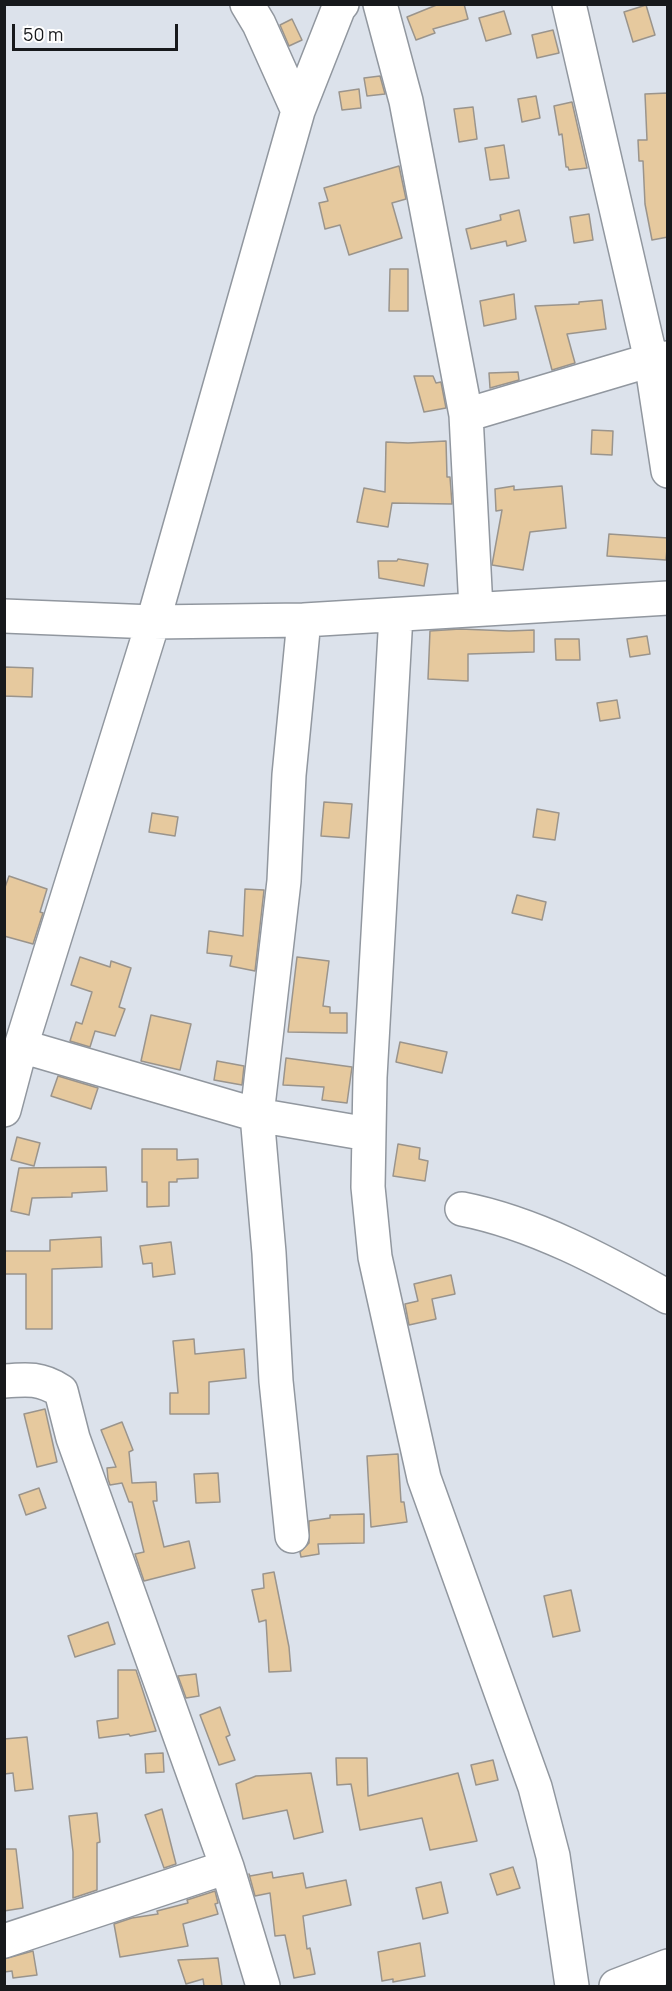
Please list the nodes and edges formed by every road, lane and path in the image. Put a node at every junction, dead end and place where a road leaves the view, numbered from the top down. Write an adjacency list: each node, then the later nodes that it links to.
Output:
1 (247, 4): 5 (street)
2 (342, 4): 5 (street)
3 (380, 4): 7 (street)
4 (569, 4): 6 (street)
5 (298, 111): 14 (street)
6 (659, 359): 7 (street); 8 (street)
7 (466, 416): 10 (street)
8 (668, 471)
9 (668, 598): 10 (street)
10 (476, 609): 11 (street)
11 (396, 615): 13 (street); 18 (street)
12 (4, 616): 14 (street)
13 (304, 620): 14 (street); 17 (street)
14 (153, 622): 15 (street)
15 (21, 1046): 16 (street); 17 (street)
16 (4, 1110)
17 (257, 1115): 18 (street); 22 (street)
18 (368, 1134): 27 (street)
19 (462, 1209): 20 (street)
20 (668, 1296)
21 (4, 1381): 23 (street)
22 (292, 1536)
23 (227, 1867): 24 (street); 26 (street)
24 (4, 1941)
25 (668, 1966): 28 (street)
26 (263, 1986)
27 (572, 1986)
28 (616, 1986)

